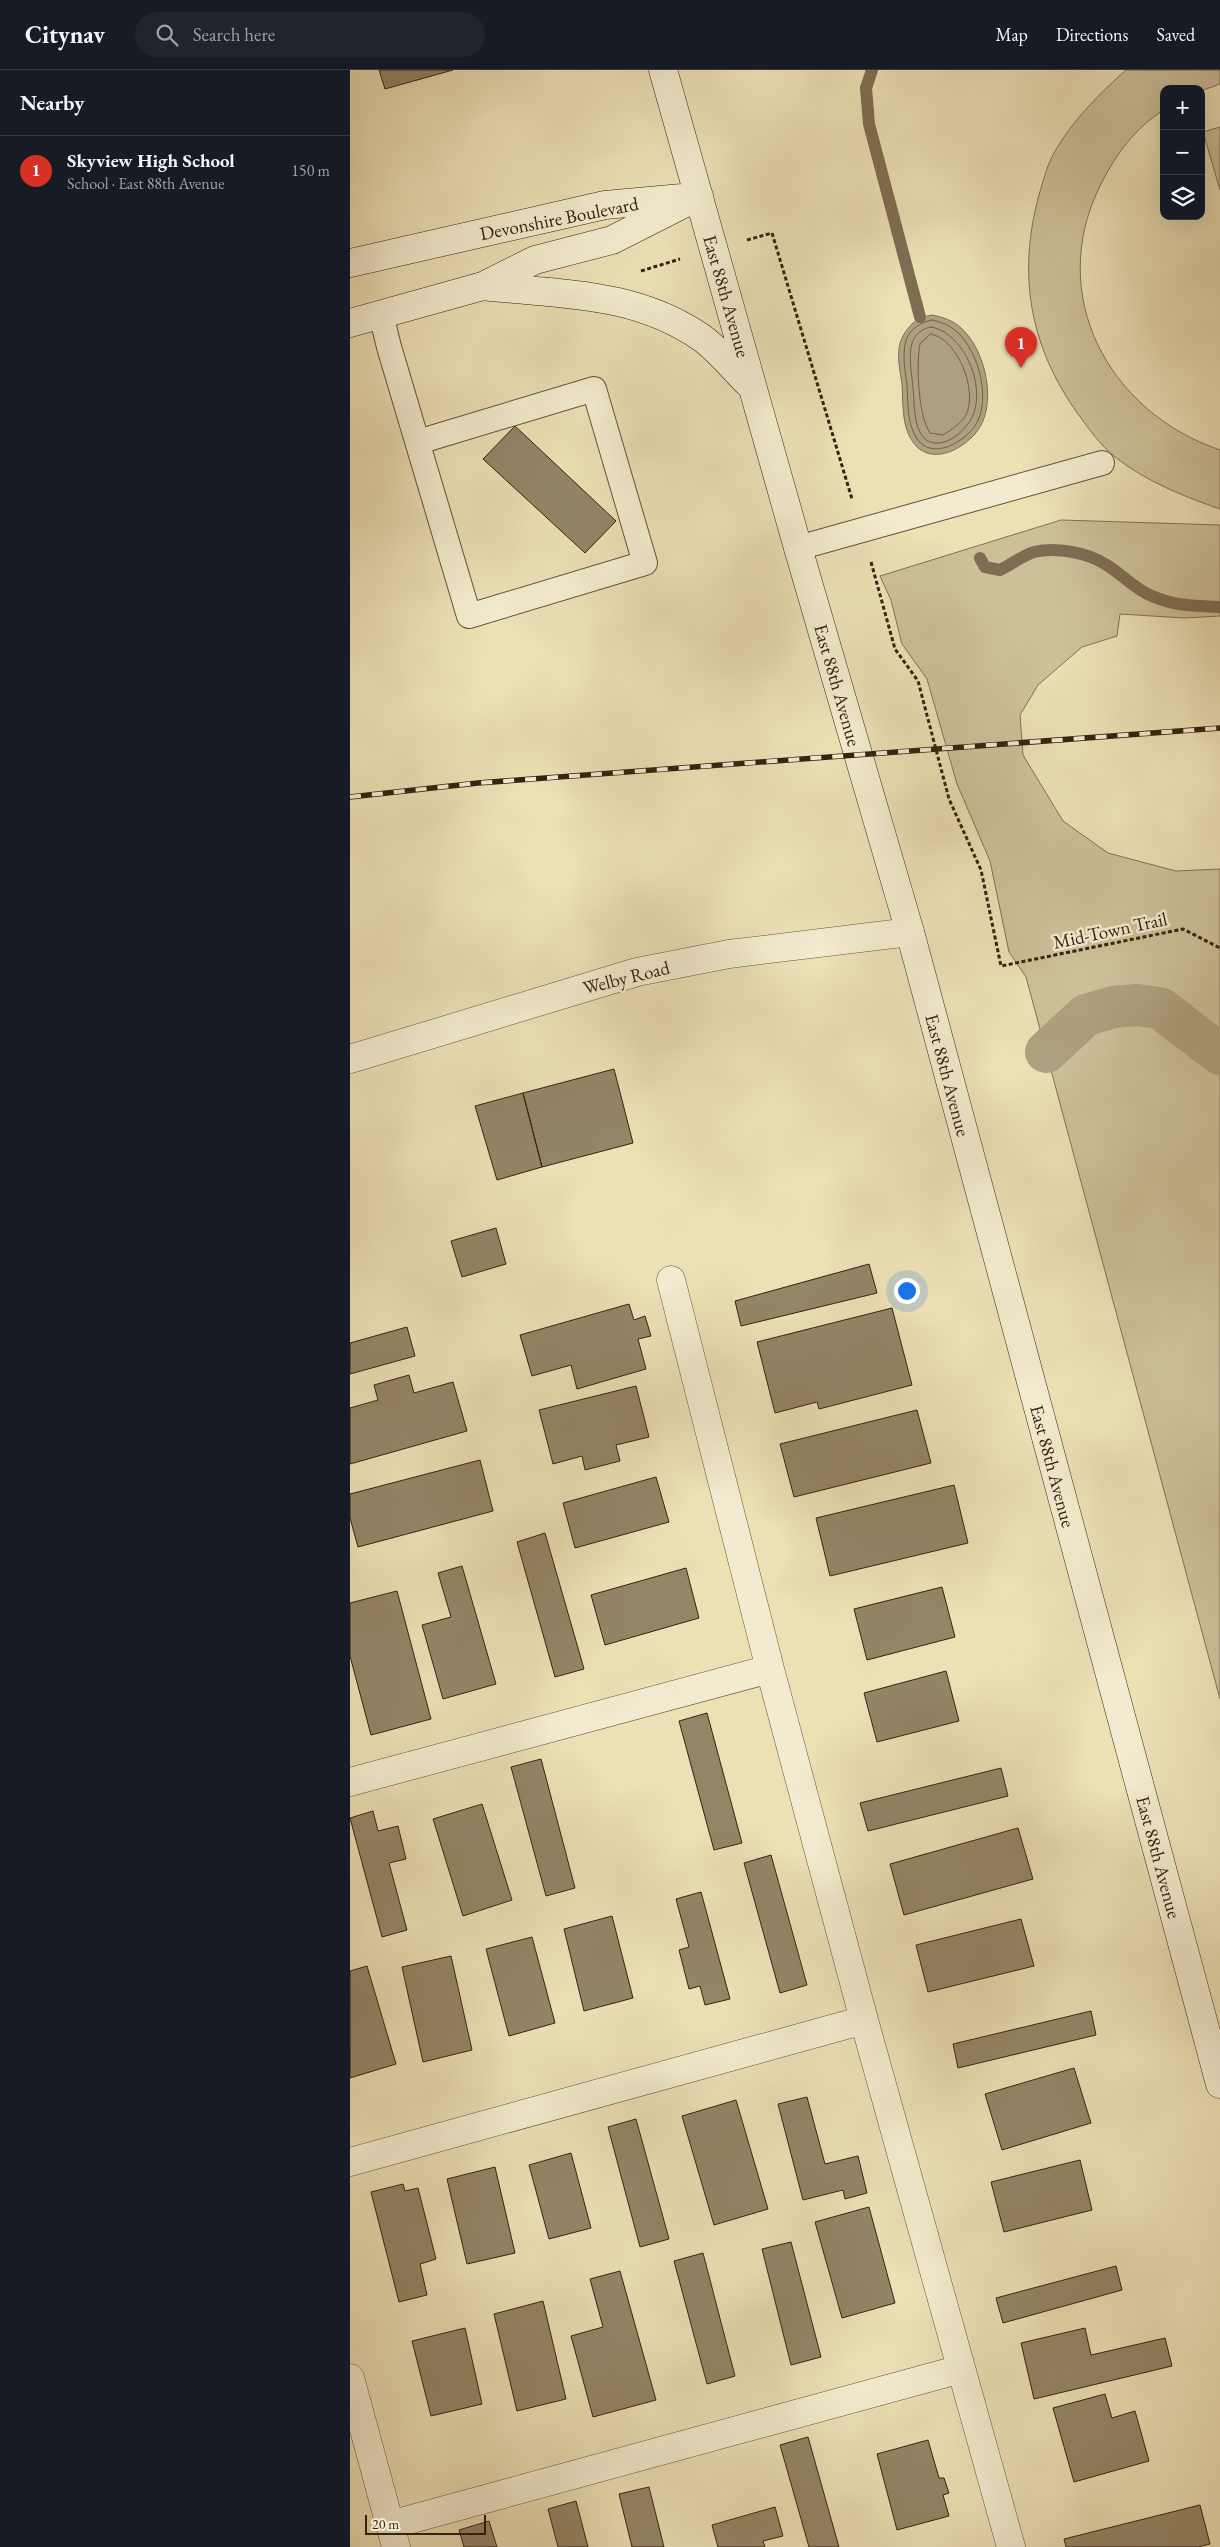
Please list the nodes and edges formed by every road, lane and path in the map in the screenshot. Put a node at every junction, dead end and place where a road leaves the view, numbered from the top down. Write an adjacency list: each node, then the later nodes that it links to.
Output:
1 (662, 70): 2 (street, East 88th Avenue)
2 (699, 196): 4 (street, Devonshire Boulevard); 5 (street, Devonshire Boulevard); 8 (street, East 88th Avenue)
3 (763, 236): 11 (path)
4 (350, 263)
5 (483, 286): 6 (street, Devonshire Boulevard); 8 (street)
6 (381, 314): 7 (street, Devonshire Boulevard); 9 (lane)
7 (350, 322)
8 (752, 387): 12 (street, East 88th Avenue)
9 (418, 442): 9 (lane)
10 (1102, 463): 11 (lane)
11 (862, 530): 12 (lane); 14 (path, Mid-Town Trail)
12 (798, 548): 13 (street, East 88th Avenue)
13 (910, 932): 15 (street, Welby Road); 20 (street, East 88th Avenue)
14 (1220, 948)
15 (350, 1059)
16 (671, 1280): 17 (street)
17 (770, 1669): 18 (street); 19 (street)
18 (350, 1782)
19 (864, 2020): 21 (street); 22 (street)
20 (1220, 2084)
21 (350, 2162)
22 (961, 2369): 24 (street); 25 (street)
23 (350, 2378): 24 (street)
24 (393, 2536)
25 (1011, 2547)

